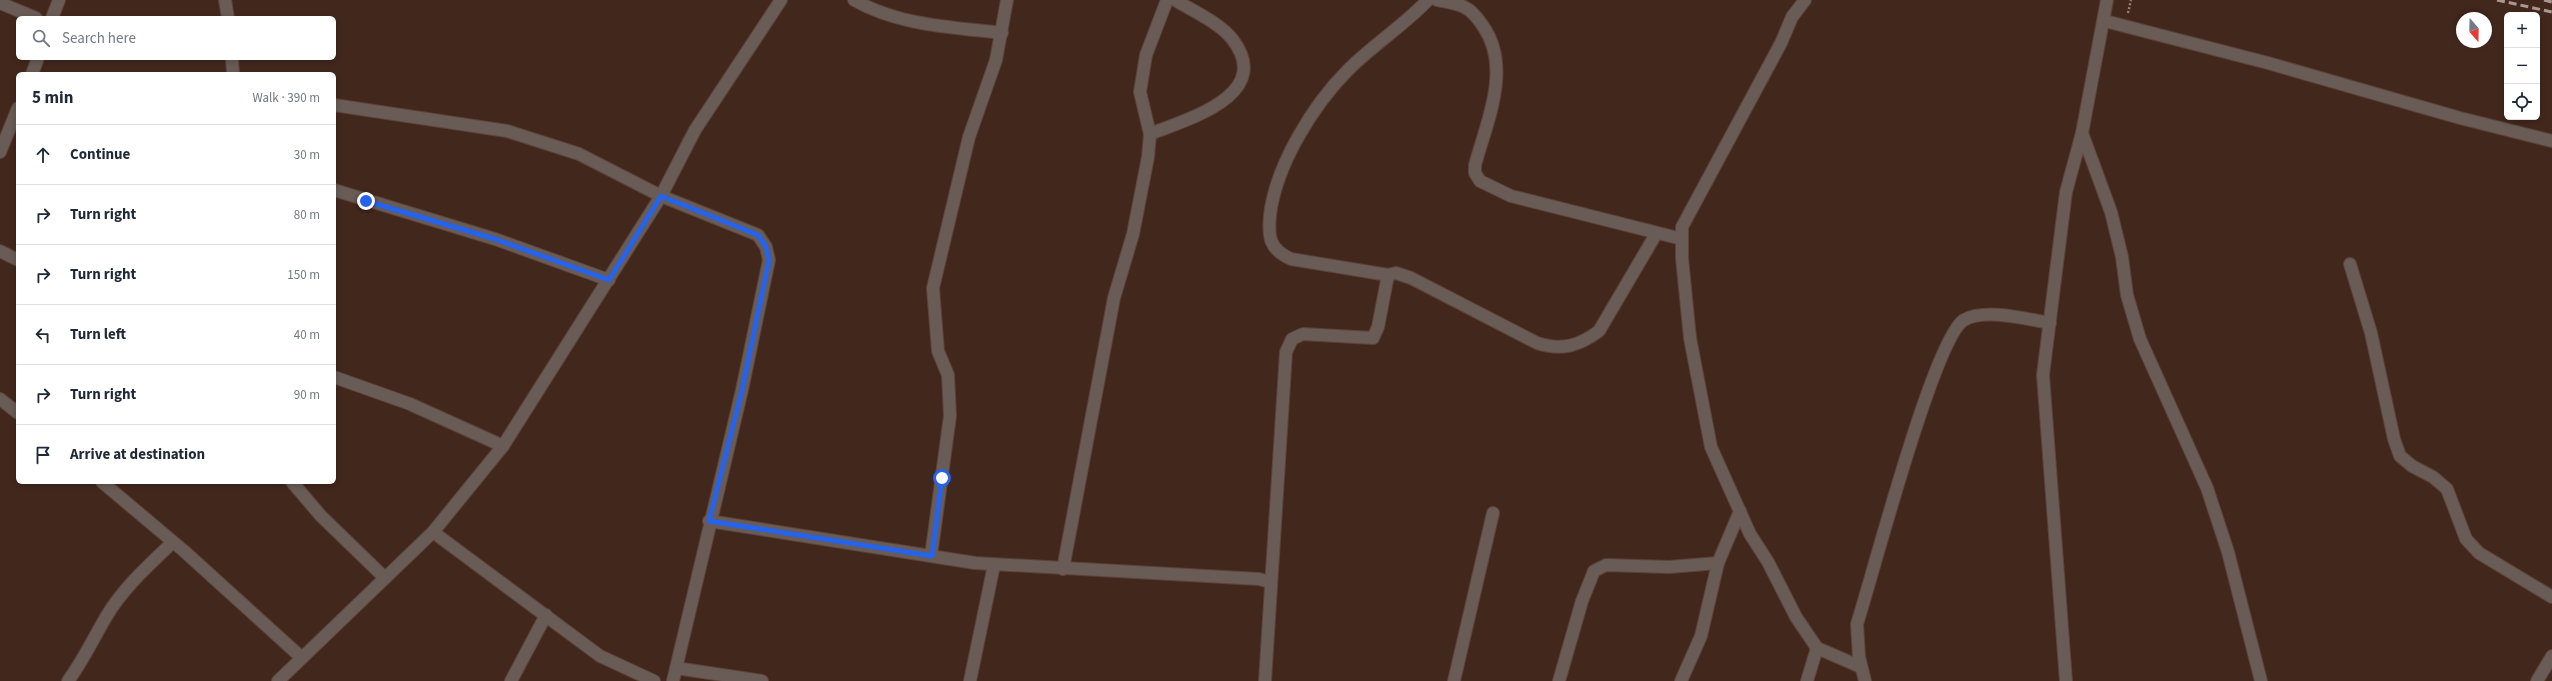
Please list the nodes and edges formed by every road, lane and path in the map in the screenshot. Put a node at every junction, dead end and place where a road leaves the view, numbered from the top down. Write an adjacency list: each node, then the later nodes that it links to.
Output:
1 (59, 0): 14 (street)
2 (225, 0): 15 (street)
3 (781, 0): 29 (street)
4 (854, 0): 17 (street)
5 (1007, 0): 17 (street)
6 (1167, 0): 25 (street)
7 (1175, 0): 25 (street)
8 (1428, 0): 35 (street)
9 (1437, 0): 30 (street)
10 (1805, 0): 31 (street)
11 (2107, 0): 16 (street)
12 (0, 3): 13 (street)
13 (31, 16)
14 (53, 16)
15 (228, 16)
16 (2105, 22): 24 (street); 26 (street)
17 (1002, 33): 49 (street)
18 (38, 60): 20 (street)
19 (232, 60): 21 (street)
20 (35, 72)
21 (233, 72)
22 (336, 105): 29 (street)
23 (16, 113): 27 (street)
24 (2082, 133): 37 (street); 76 (street)
25 (1150, 134): 52 (street)
26 (2552, 141)
27 (0, 152)
28 (336, 191): 36 (street)
29 (661, 196): 36 (street); 46 (street)
30 (1656, 234): 31 (street); 35 (street)
31 (1682, 239): 44 (street)
32 (0, 251): 33 (street)
33 (16, 259)
34 (2350, 264): 55 (street)
35 (1388, 275): 54 (street)
36 (609, 280): 41 (street)
37 (2050, 323): 60 (street); 75 (street)
38 (336, 378): 41 (street)
39 (0, 399): 40 (street)
40 (16, 411)
41 (503, 446): 47 (street)
42 (104, 484): 48 (street)
43 (294, 484): 53 (street)
44 (1740, 511): 50 (street); 57 (street)
45 (1493, 513): 70 (street)
46 (709, 521): 49 (street); 61 (street)
47 (433, 532): 53 (street); 56 (street)
48 (173, 542): 59 (street); 62 (street)
49 (932, 556): 51 (street)
50 (1718, 563): 71 (street); 72 (street)
51 (994, 565): 52 (street); 68 (street)
52 (1063, 569): 54 (street)
53 (385, 578): 59 (street)
54 (1270, 582): 69 (street)
55 (2552, 597)
56 (546, 615): 64 (street); 65 (street)
57 (1817, 648): 60 (street); 73 (street)
58 (2552, 656): 77 (street)
59 (302, 658): 63 (street)
60 (1861, 667): 74 (street)
61 (676, 668): 66 (street); 67 (street)
62 (68, 681)
63 (278, 681)
64 (511, 681)
65 (654, 681)
66 (673, 681)
67 (762, 681)
68 (970, 681)
69 (1265, 681)
70 (1454, 681)
71 (1560, 681)
72 (1681, 681)
73 (1807, 681)
74 (1865, 681)
75 (2066, 681)
76 (2261, 681)
77 (2537, 681)

